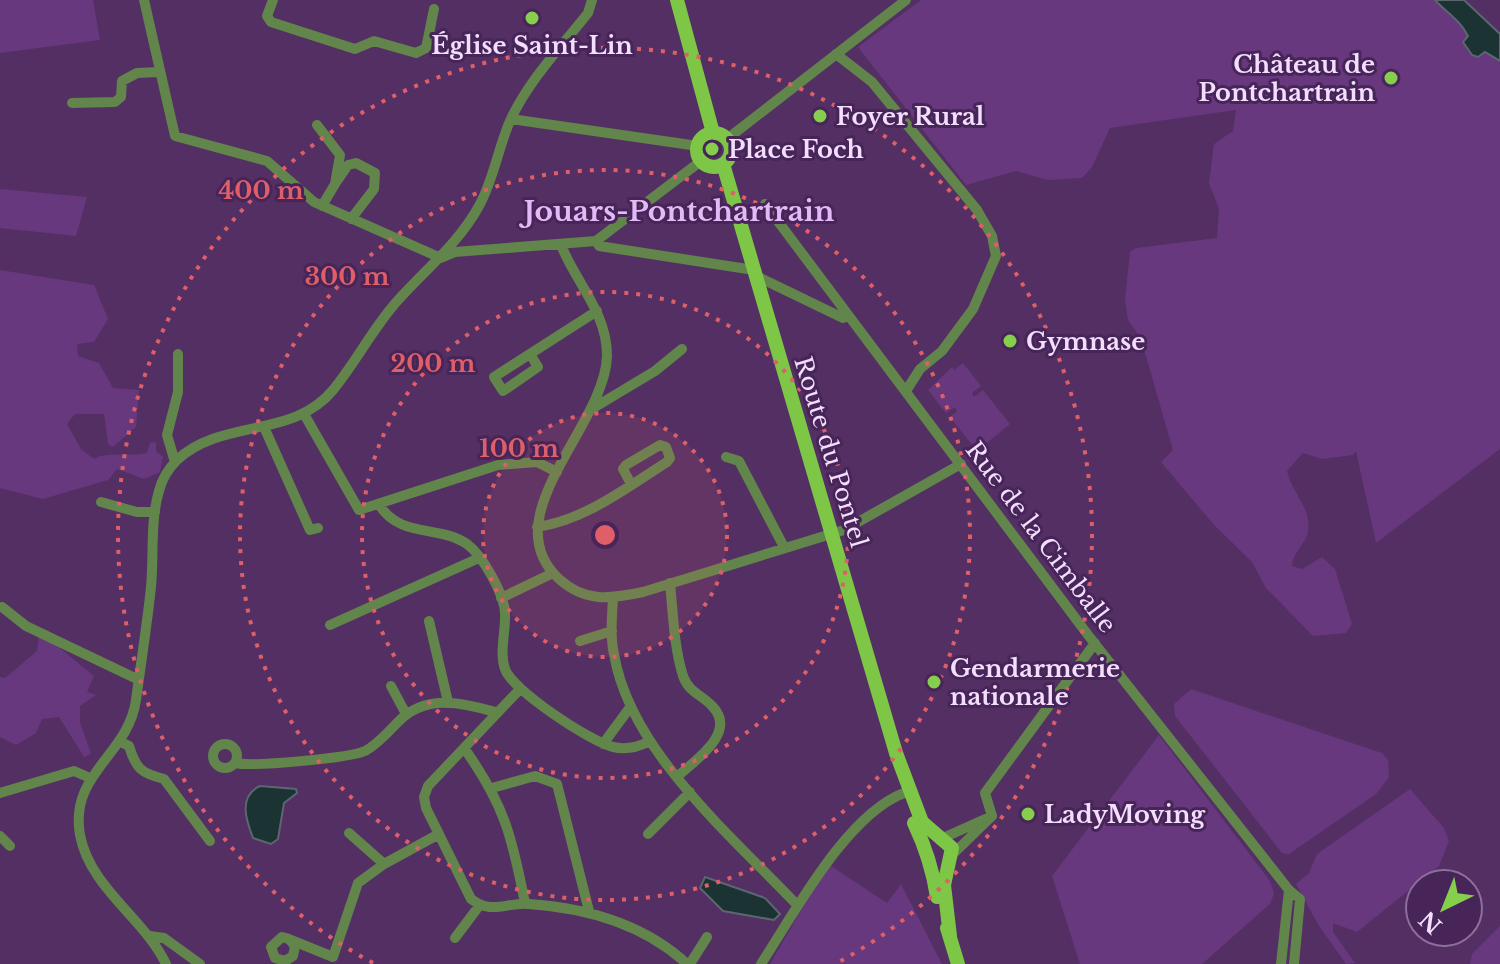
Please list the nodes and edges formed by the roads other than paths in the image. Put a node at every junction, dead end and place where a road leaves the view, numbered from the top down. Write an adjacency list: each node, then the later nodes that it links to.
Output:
1 (144, 0): 8 (street)
2 (273, 0): 6 (street)
3 (592, 0): 10 (street)
4 (677, 0): 12 (main road)
5 (906, 0): 7 (street)
6 (434, 9)
7 (836, 54): 12 (street); 28 (street)
8 (159, 72): 9 (street); 17 (street)
9 (72, 103)
10 (511, 119): 13 (street); 21 (street)
11 (317, 125): 15 (street)
12 (720, 136): 13 (main road); 14 (main road)
13 (700, 153): 14 (main road); 19 (street)
14 (723, 164): 22 (main road, Route du Pontel)
15 (335, 184): 17 (street); 18 (street)
16 (765, 204): 24 (street, Rue de la Cimballe)
17 (322, 206): 18 (street)
18 (351, 219): 21 (street)
19 (596, 241): 20 (street); 22 (street)
20 (561, 245): 21 (street); 23 (street)
21 (441, 258): 30 (street)
22 (755, 273): 24 (street); 42 (main road, Route du Pontel)
23 (597, 311): 27 (street); 29 (street)
24 (847, 315): 28 (street, Rue de la Cimballe)
25 (682, 349): 29 (street)
26 (178, 354): 33 (street)
27 (530, 354)
28 (906, 391): 34 (street, Rue de la Cimballe)
29 (595, 407): 35 (street)
30 (304, 414): 31 (street); 38 (street)
31 (264, 427): 33 (street); 41 (street)
32 (726, 457): 43 (street)
33 (177, 460): 39 (street)
34 (961, 464): 42 (street); 54 (street, Rue de la Cimballe)
35 (557, 472): 38 (street); 40 (street)
36 (631, 484): 36 (street); 40 (street)
37 (101, 502): 39 (street)
38 (380, 506): 44 (street)
39 (155, 512): 55 (street)
40 (537, 527): 45 (street)
41 (318, 528)
42 (833, 533): 43 (street); 66 (main road, Route du Pontel)
43 (784, 547): 46 (street)
44 (479, 558): 47 (street); 51 (street)
45 (553, 573): 47 (street); 48 (street)
46 (670, 583): 48 (street); 68 (street)
47 (501, 598): 57 (street)
48 (613, 598): 52 (street)
49 (2, 607): 55 (street)
50 (429, 621): 58 (street)
51 (330, 625)
52 (612, 631): 53 (street); 59 (street)
53 (580, 641)
54 (1095, 643): 74 (street); 85 (street, Rue de la Cimballe)
55 (137, 679): 62 (street)
56 (391, 686): 61 (street)
57 (520, 689): 60 (street); 64 (street)
58 (448, 702): 60 (street); 61 (street)
59 (631, 706): 63 (street); 64 (street)
60 (496, 712): 65 (street)
61 (406, 714): 67 (street)
62 (119, 741): 69 (street); 80 (street)
63 (648, 742): 64 (street); 68 (street)
64 (603, 744)
65 (464, 748): 70 (street); 76 (street)
66 (896, 753): 73 (main road, Route du Pontel); 79 (main road, Route du Pontel)
67 (235, 763)
68 (678, 776): 71 (street)
69 (90, 778): 72 (street); 90 (street)
70 (492, 788): 86 (street); 89 (street)
71 (690, 792): 77 (street); 87 (street)
72 (0, 793)
73 (904, 793): 82 (main road, Route du Pontel); 87 (street)
74 (992, 816): 79 (street); 83 (street)
75 (349, 833): 84 (street)
76 (439, 834): 84 (street); 88 (street)
77 (648, 834)
78 (0, 836): 81 (street)
79 (941, 838): 82 (main road); 83 (main road, Route du Pontel)
80 (210, 841)
81 (10, 846)
82 (925, 855): 83 (main road); 91 (main road, Route du Pontel)
83 (951, 858): 91 (main road, Route du Pontel)
84 (384, 864): 95 (street)
85 (1289, 890): 101 (street); 102 (street)
86 (525, 903): 88 (street); 89 (street)
87 (797, 905): 99 (street)
88 (479, 906): 93 (street)
89 (589, 911): 98 (street)
90 (150, 936): 96 (street); 97 (street)
91 (950, 936): 100 (main road, Route du Pontel)
92 (707, 937): 98 (street)
93 (455, 938)
94 (290, 940): 95 (street)
95 (336, 961)
96 (166, 964)
97 (200, 964)
98 (688, 964)
99 (761, 964)
100 (958, 964)
101 (1281, 964)
102 (1294, 964)

